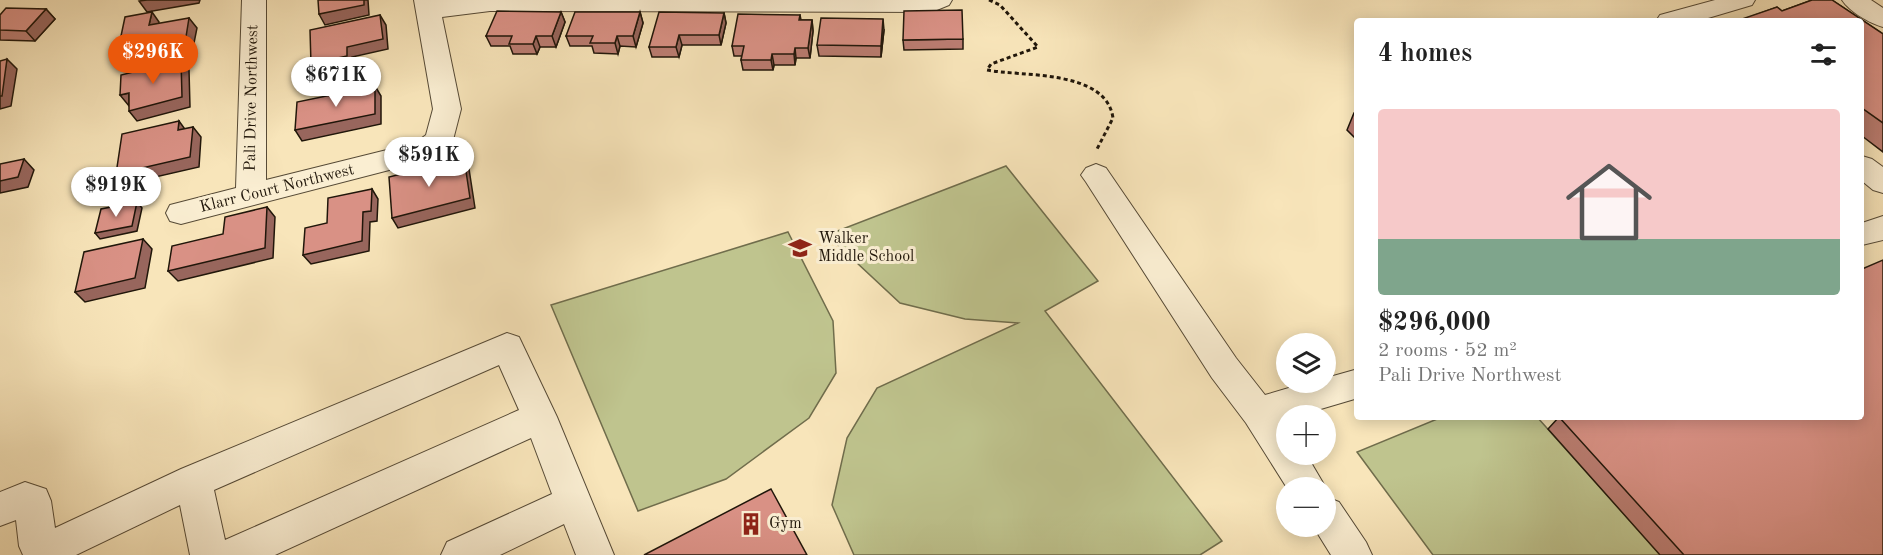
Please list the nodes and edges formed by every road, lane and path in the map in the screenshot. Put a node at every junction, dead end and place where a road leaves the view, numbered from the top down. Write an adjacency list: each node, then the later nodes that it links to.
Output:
1 (254, 0): 12 (street, Pali Drive Northwest)
2 (940, 0): 6 (street)
3 (988, 0): 10 (path)
4 (1743, 0): 7 (street)
5 (1854, 0): 8 (street)
6 (427, 6): 12 (street, Klarr Court Northwest)
7 (1680, 18)
8 (1883, 19)
9 (1864, 168): 11 (street)
10 (1096, 175): 17 (street)
11 (1883, 182)
12 (251, 196): 13 (street, Klarr Court Northwest)
13 (181, 213)
14 (1883, 228): 15 (street)
15 (1864, 233)
16 (1354, 384): 17 (street)
17 (1258, 412): 19 (street)
18 (540, 417): 20 (street); 21 (street); 25 (street)
19 (1301, 477)
20 (194, 481): 22 (street); 24 (street)
21 (575, 501): 26 (street); 27 (street)
22 (0, 509)
23 (1336, 529): 28 (street)
24 (209, 555)
25 (234, 555)
26 (460, 555)
27 (595, 555)
28 (1353, 555)

